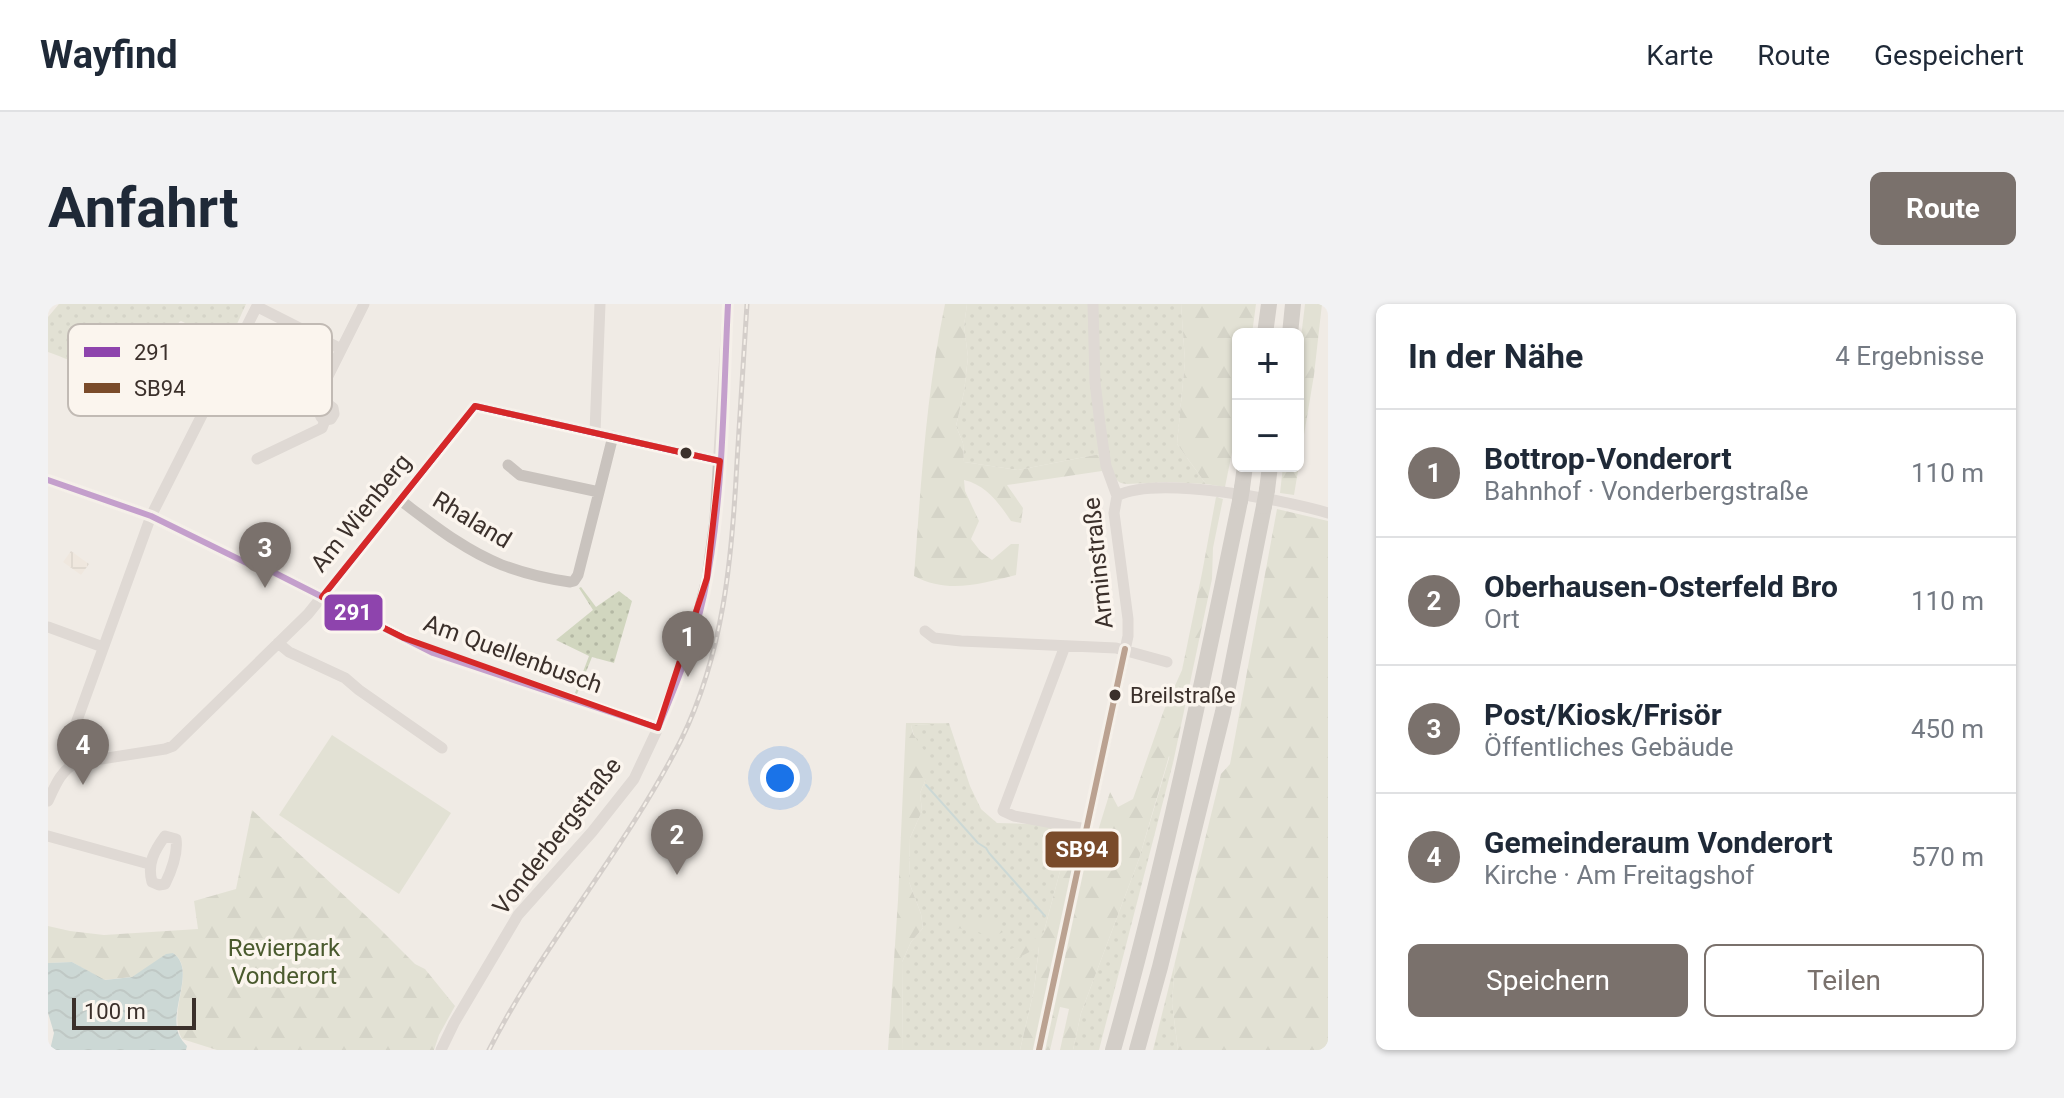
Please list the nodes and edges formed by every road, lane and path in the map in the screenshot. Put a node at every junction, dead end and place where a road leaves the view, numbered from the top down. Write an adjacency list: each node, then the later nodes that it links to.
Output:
1 (364, 304): 13 (street)
2 (600, 304): 17 (street)
3 (728, 304): 20 (street, Vonderbergstraße)
4 (1093, 304): 26 (street, Arminstraße)
5 (1269, 304): 10 (highway)
6 (1293, 304): 11 (highway)
7 (258, 305): 8 (street); 9 (street)
8 (248, 324)
9 (294, 324)
10 (1266, 328)
11 (1291, 328)
12 (332, 344): 13 (street)
13 (341, 349): 14 (street)
14 (332, 367)
15 (202, 416): 29 (street)
16 (320, 416): 19 (street)
17 (595, 432): 18 (street); 27 (street, Am Wienberg)
18 (613, 436): 20 (street); 25 (street, Rhaland)
19 (257, 459)
20 (720, 461): 38 (street, Vonderbergstraße)
21 (508, 465): 25 (street)
22 (1244, 472): 47 (highway)
23 (1269, 472): 48 (highway)
24 (48, 480): 29 (street, Am Quellenbusch)
25 (599, 492): 27 (street, Rhaland)
26 (1117, 496): 28 (street); 36 (street, Arminstraße)
27 (400, 500): 30 (street, Am Wienberg)
28 (1328, 513)
29 (151, 516): 30 (street, Am Quellenbusch); 35 (street)
30 (322, 597): 33 (street, Am Wienberg); 38 (street, Am Quellenbusch)
31 (48, 627): 35 (street)
32 (925, 631): 34 (street)
33 (278, 643): 39 (street); 40 (street, Am Wienberg)
34 (1065, 646): 36 (street); 42 (street)
35 (103, 647): 40 (street)
36 (1125, 649): 37 (street); 42 (street, Arminstraße)
37 (1167, 662)
38 (658, 728): 45 (street, Vonderbergstraße)
39 (442, 748)
40 (76, 763): 41 (street)
41 (48, 801)
42 (1086, 829): 46 (street, Arminstraße)
43 (48, 836): 44 (street)
44 (149, 864)
45 (441, 1050)
46 (1039, 1050)
47 (1113, 1050)
48 (1137, 1050)

